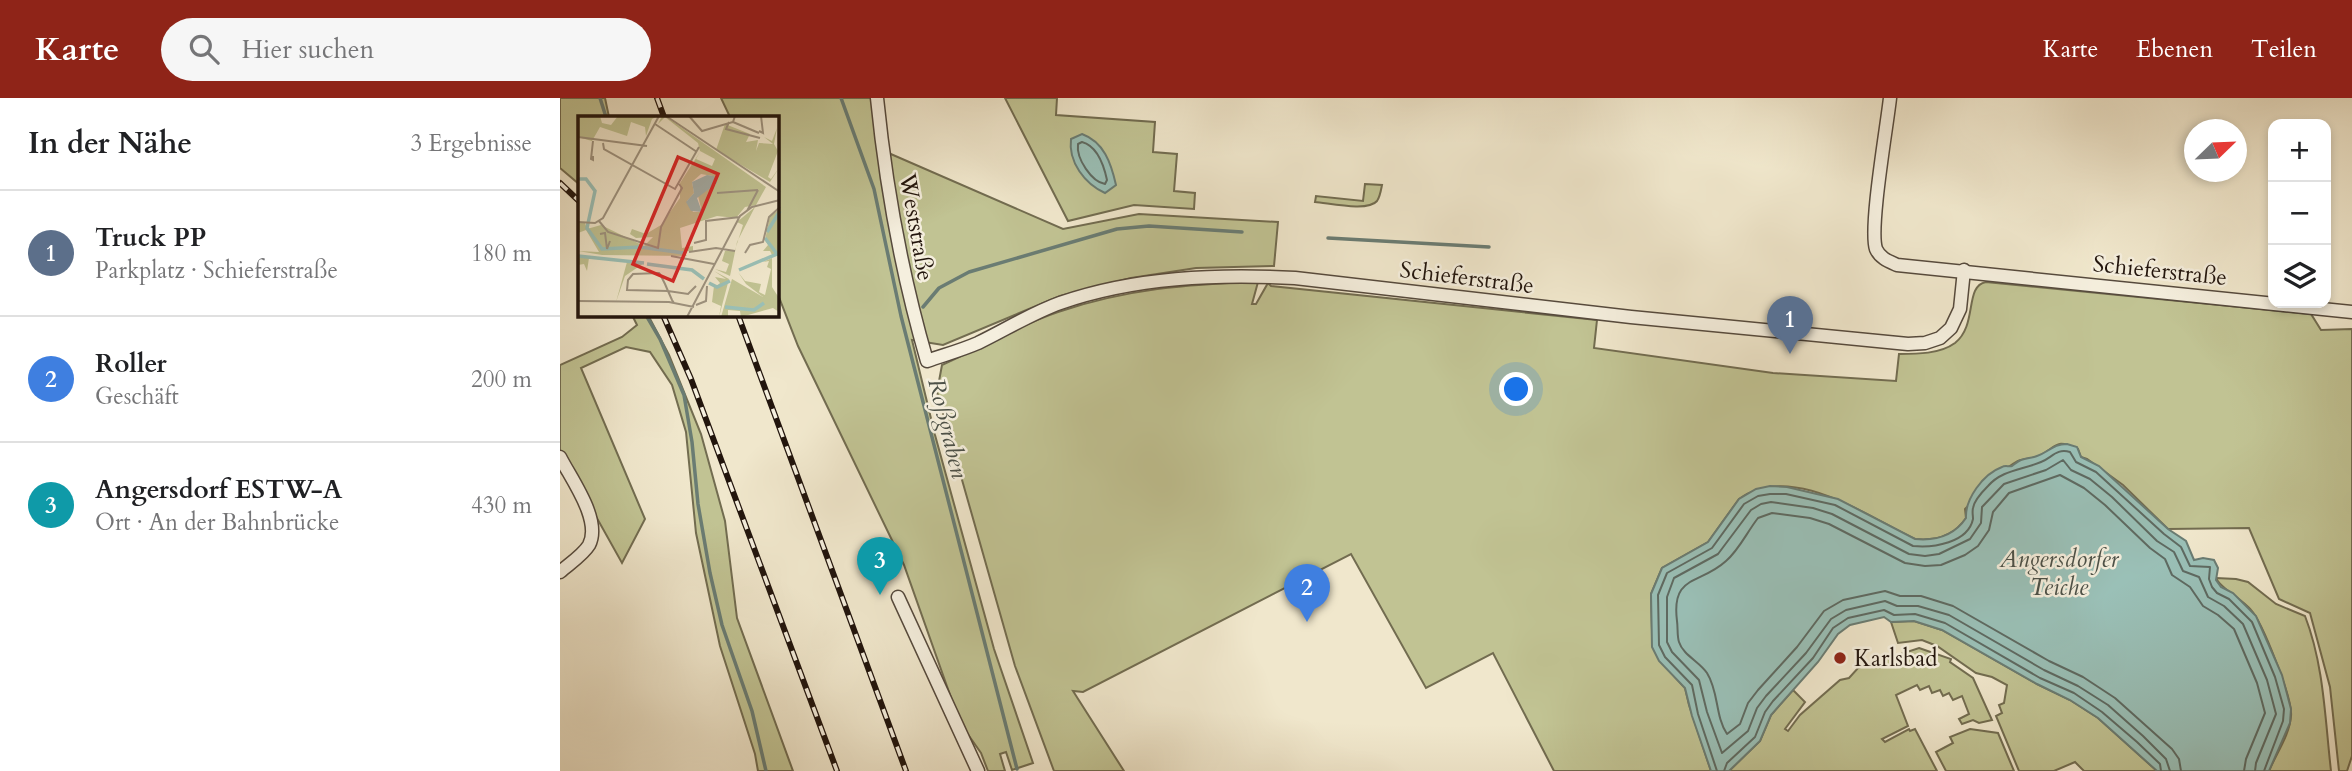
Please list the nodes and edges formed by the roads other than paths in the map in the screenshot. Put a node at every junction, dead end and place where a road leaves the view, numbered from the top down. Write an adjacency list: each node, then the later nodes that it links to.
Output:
1 (877, 98): 5 (street, Weststraße)
2 (1890, 98): 3 (street, Schieferstraße)
3 (1964, 270): 4 (street, Schieferstraße); 5 (street, Schieferstraße)
4 (2352, 312)
5 (927, 362)
6 (560, 457): 7 (street)
7 (560, 572)
8 (898, 597): 9 (street)
9 (978, 771)

